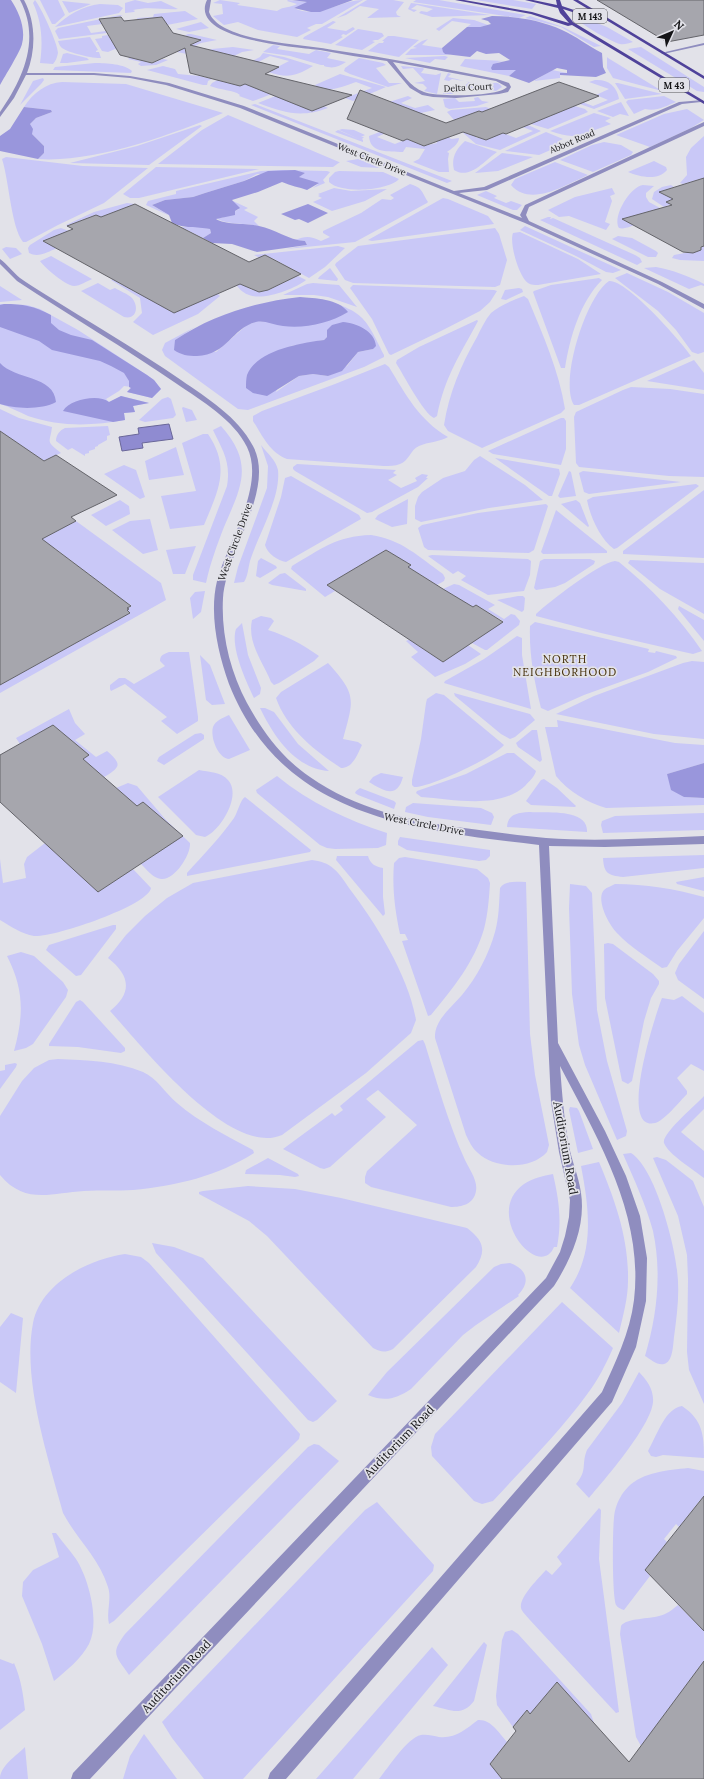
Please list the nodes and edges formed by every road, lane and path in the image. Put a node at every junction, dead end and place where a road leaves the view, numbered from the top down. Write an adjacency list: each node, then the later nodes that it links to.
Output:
1 (22, 0): 13 (street)
2 (209, 0): 12 (street, Delta Court)
3 (457, 0): 9 (main road, M 143)
4 (526, 0): 7 (main road, M 143)
5 (558, 0): 7 (main road, M 43)
6 (575, 0): 8 (main road, M 43)
7 (560, 7): 8 (main road, M 143); 9 (main road, M 43)
8 (620, 28): 11 (main road, M 43)
9 (580, 29): 15 (main road, M 43)
10 (704, 44): 11 (street)
11 (662, 53): 14 (main road, M 43)
12 (388, 60): 12 (street, Delta Court)
13 (24, 74): 16 (street); 18 (street, West Circle Drive)
14 (704, 78)
15 (702, 102): 18 (street, Abbot Road)
16 (0, 116)
17 (704, 124): 19 (street)
18 (450, 190): 19 (street, West Circle Drive)
19 (527, 222): 21 (street, West Circle Drive)
20 (0, 261): 23 (street, West Circle Drive)
21 (704, 306)
22 (704, 840): 23 (street, West Circle Drive)
23 (544, 842): 24 (street, Auditorium Road)
24 (554, 1043): 25 (street, Auditorium Road); 26 (street, Auditorium Road)
25 (79, 1779)
26 (276, 1779)

